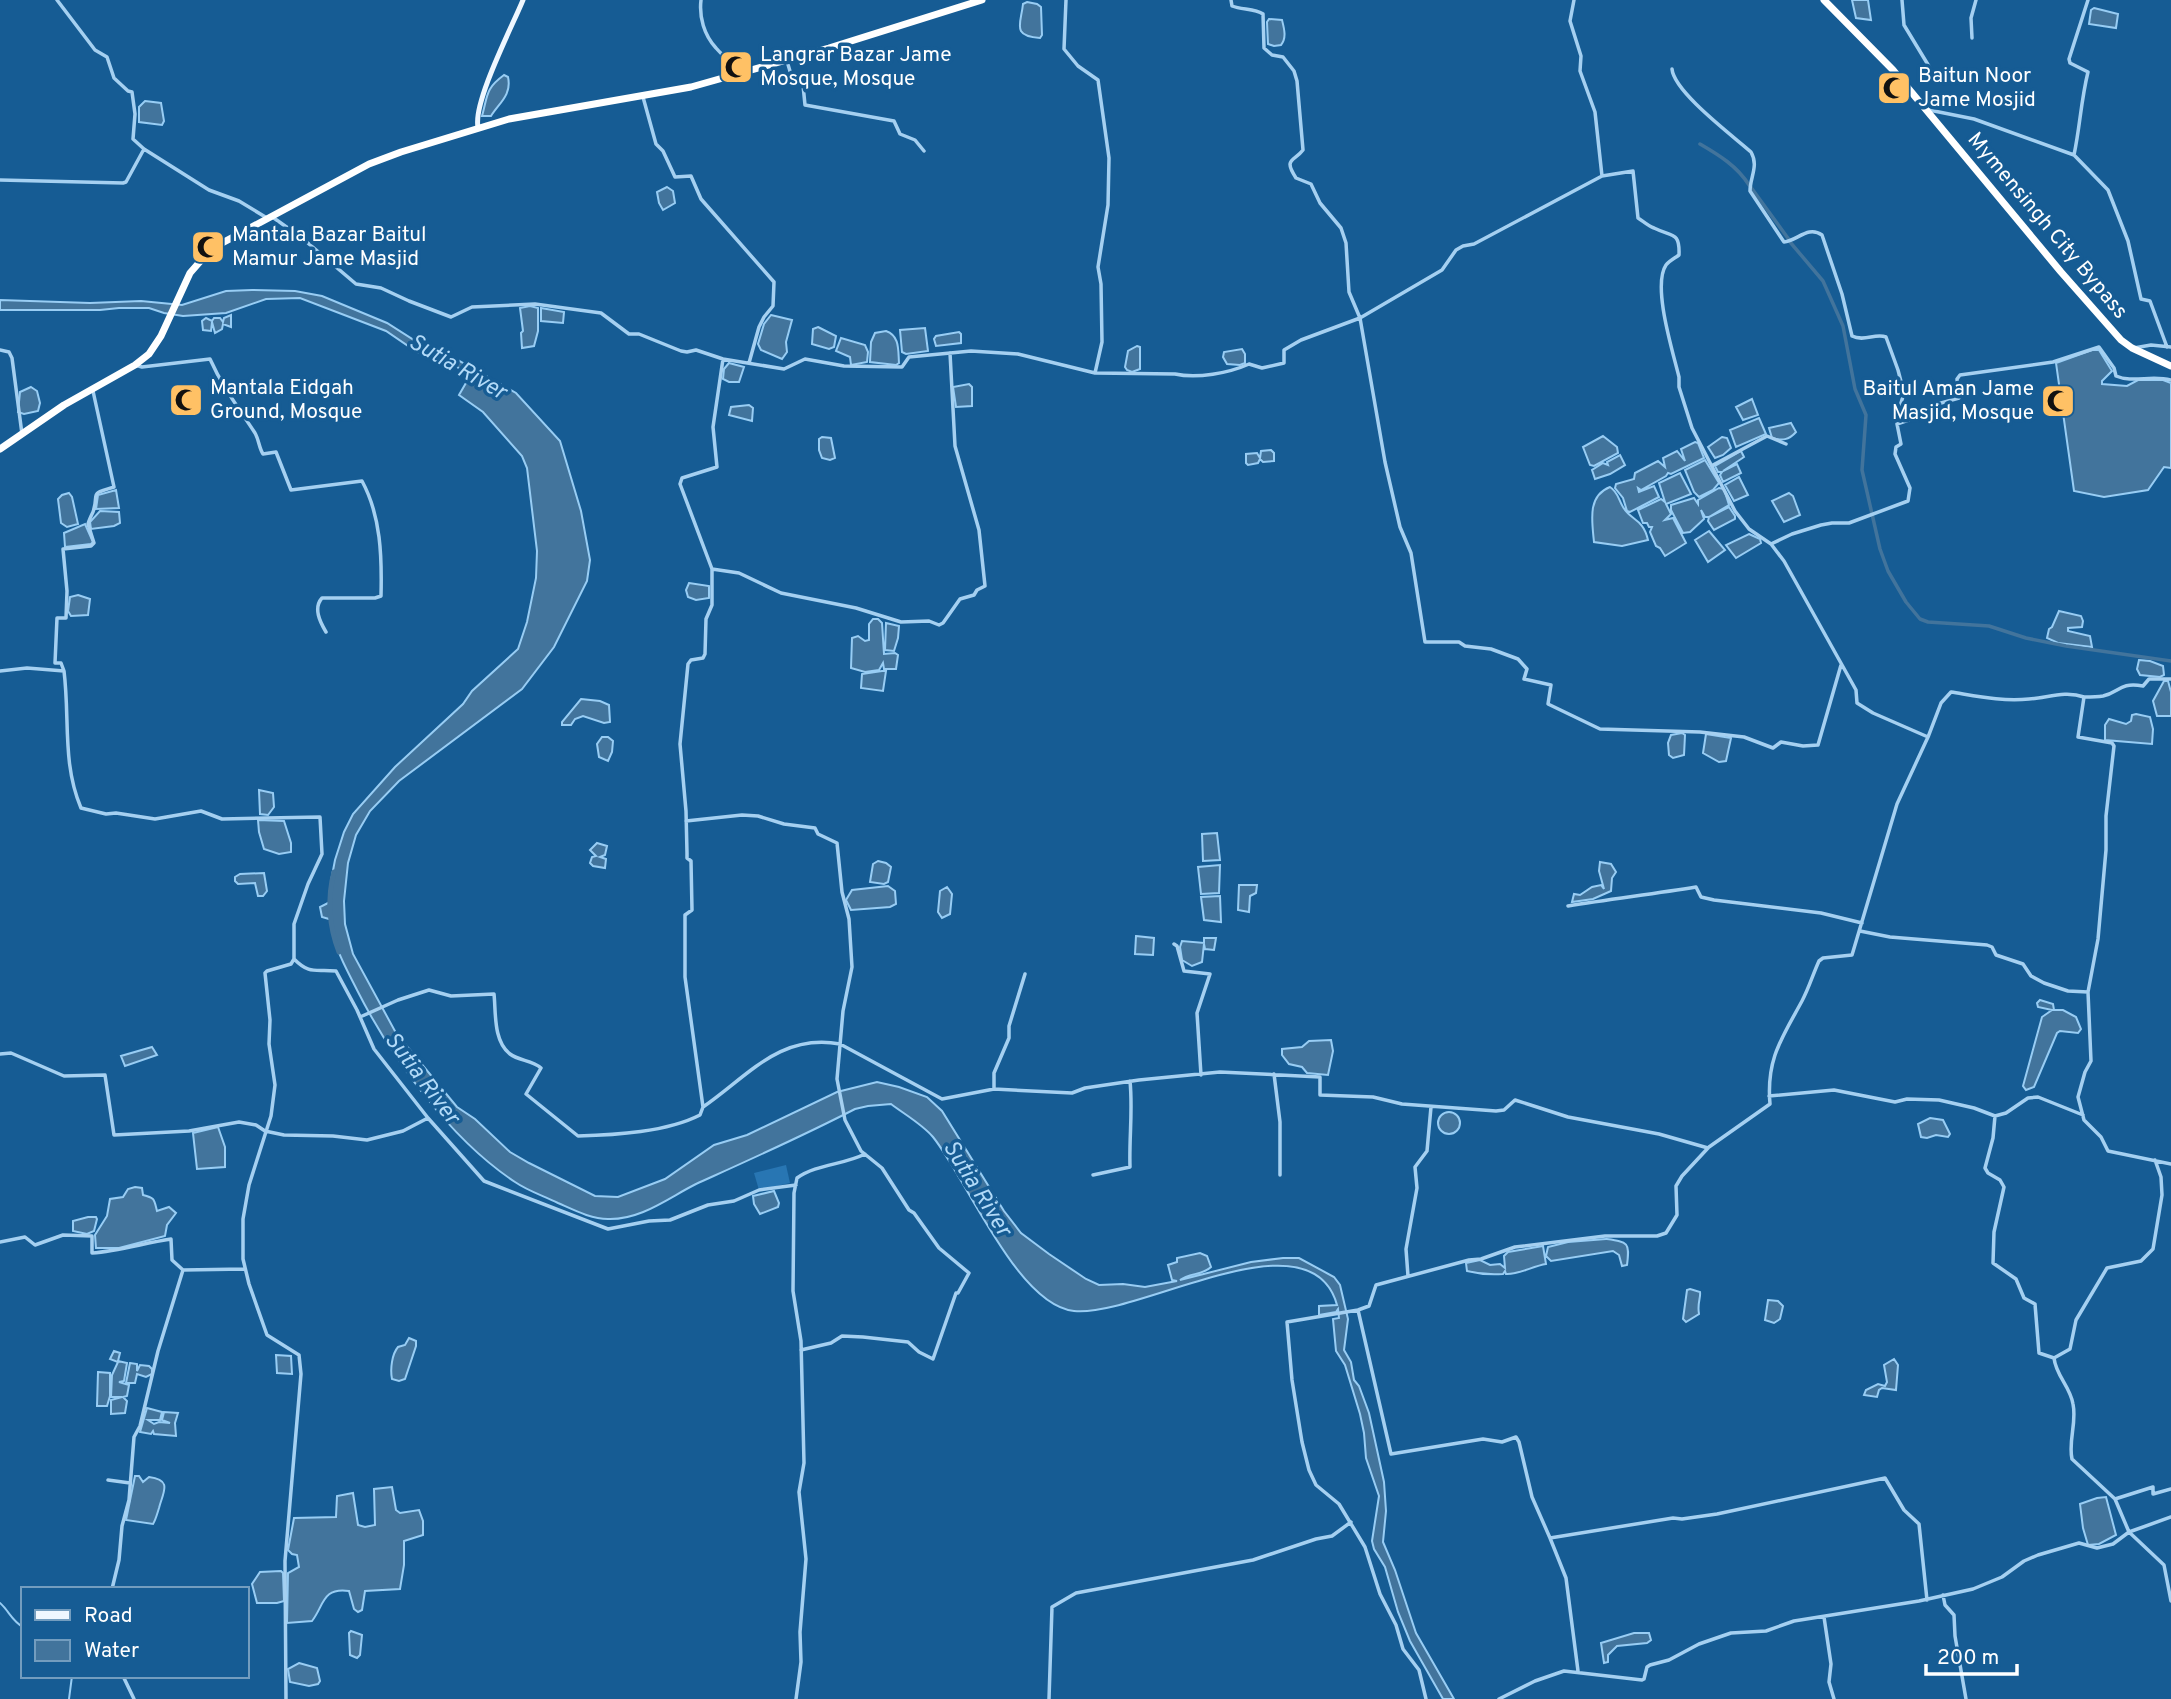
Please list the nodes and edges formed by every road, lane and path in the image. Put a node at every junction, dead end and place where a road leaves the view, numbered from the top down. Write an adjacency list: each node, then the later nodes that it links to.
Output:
1 (57, 0): 20 (street)
2 (523, 0): 19 (main road)
3 (701, 0): 16 (street)
4 (982, 0): 13 (highway)
5 (1066, 0): 35 (street)
6 (1231, 0): 26 (street)
7 (1574, 0): 23 (street)
8 (1824, 0): 18 (highway, Mymensingh City Bypass)
9 (1902, 0): 14 (street)
10 (1976, 0): 12 (street)
11 (2088, 0): 22 (street)
12 (1972, 38)
13 (787, 61): 16 (highway); 21 (street)
14 (1930, 68)
15 (1672, 69): 38 (street)
16 (737, 74): 17 (highway)
17 (643, 96): 19 (highway); 32 (street)
18 (1927, 110): 22 (street); 28 (highway, Mymensingh City Bypass)
19 (478, 127): 25 (highway)
20 (144, 149): 24 (street); 25 (street)
21 (924, 151)
22 (2074, 155): 27 (street)
23 (1602, 176): 26 (street); 42 (street)
24 (0, 180)
25 (269, 217): 31 (street); 33 (highway)
26 (1360, 318): 35 (street); 46 (street)
27 (2169, 347): 28 (street)
28 (2132, 348): 34 (highway, Mymensingh City Bypass)
29 (0, 349): 39 (street)
30 (950, 352): 32 (street); 35 (street); 44 (street)
31 (723, 359): 32 (street); 44 (street)
32 (749, 363)
33 (135, 365): 37 (highway); 45 (street)
34 (2171, 366)
35 (1096, 373)
36 (2171, 380): 38 (street)
37 (93, 389): 39 (highway); 48 (street)
38 (1908, 419): 43 (street)
39 (22, 434): 41 (highway)
40 (1786, 444): 42 (street)
41 (0, 449)
42 (1713, 465): 43 (street)
43 (1771, 544): 46 (street)
44 (712, 569): 52 (street)
45 (326, 632)
46 (1841, 665): 51 (street)
47 (0, 671): 48 (street)
48 (64, 671): 57 (street)
49 (2171, 679): 50 (street)
50 (2084, 697): 51 (street); 59 (street)
51 (1928, 737): 54 (street)
52 (686, 821): 61 (street); 68 (street)
53 (1568, 906): 54 (street)
54 (1862, 923): 55 (street)
55 (1860, 931): 59 (street); 67 (street)
56 (1174, 944): 64 (street)
57 (295, 959): 60 (street); 73 (street)
58 (1025, 974): 66 (street)
59 (2088, 992): 70 (street)
60 (360, 1017): 68 (street); 72 (street)
61 (840, 1044): 66 (street); 68 (street); 75 (street)
62 (0, 1054): 73 (street)
63 (1274, 1074): 64 (street); 69 (street); 79 (street)
64 (1201, 1075): 65 (street)
65 (1130, 1081): 66 (street); 78 (street)
66 (994, 1089)
67 (1769, 1096): 71 (street); 74 (street)
68 (703, 1107)
69 (1431, 1107): 74 (street); 84 (street)
70 (2083, 1115): 71 (street); 76 (street)
71 (1995, 1116): 87 (street)
72 (428, 1118): 73 (street); 80 (street)
73 (265, 1131): 82 (street)
74 (1708, 1148): 84 (street)
75 (866, 1153): 80 (street); 86 (street)
76 (2155, 1160): 77 (street); 87 (street)
77 (2171, 1164)
78 (1093, 1175)
79 (1280, 1175)
80 (796, 1185): 86 (street)
81 (0, 1242): 83 (street)
82 (245, 1269): 83 (street); 104 (street)
83 (183, 1270): 89 (street)
84 (1408, 1276): 85 (street)
85 (1358, 1310): 93 (street); 95 (street)
86 (801, 1350): 105 (street)
87 (2054, 1358): 91 (street)
88 (108, 1480): 89 (street)
89 (131, 1483): 96 (street)
90 (2171, 1489): 91 (street)
91 (2115, 1499): 94 (street)
92 (2171, 1517): 94 (street)
93 (1351, 1522): 106 (street); 107 (street)
94 (2129, 1532): 97 (street); 99 (street)
95 (1550, 1538): 98 (street); 101 (street)
96 (112, 1587)
97 (1943, 1595): 98 (street); 110 (street)
98 (1927, 1600): 100 (street)
99 (2171, 1601)
100 (1824, 1617): 101 (street); 109 (street)
101 (1578, 1671): 108 (street)
102 (124, 1678): 103 (street)
103 (134, 1699)
104 (286, 1699)
105 (796, 1699)
106 (1048, 1699)
107 (1426, 1699)
108 (1499, 1699)
109 (1834, 1699)
110 (1966, 1699)

